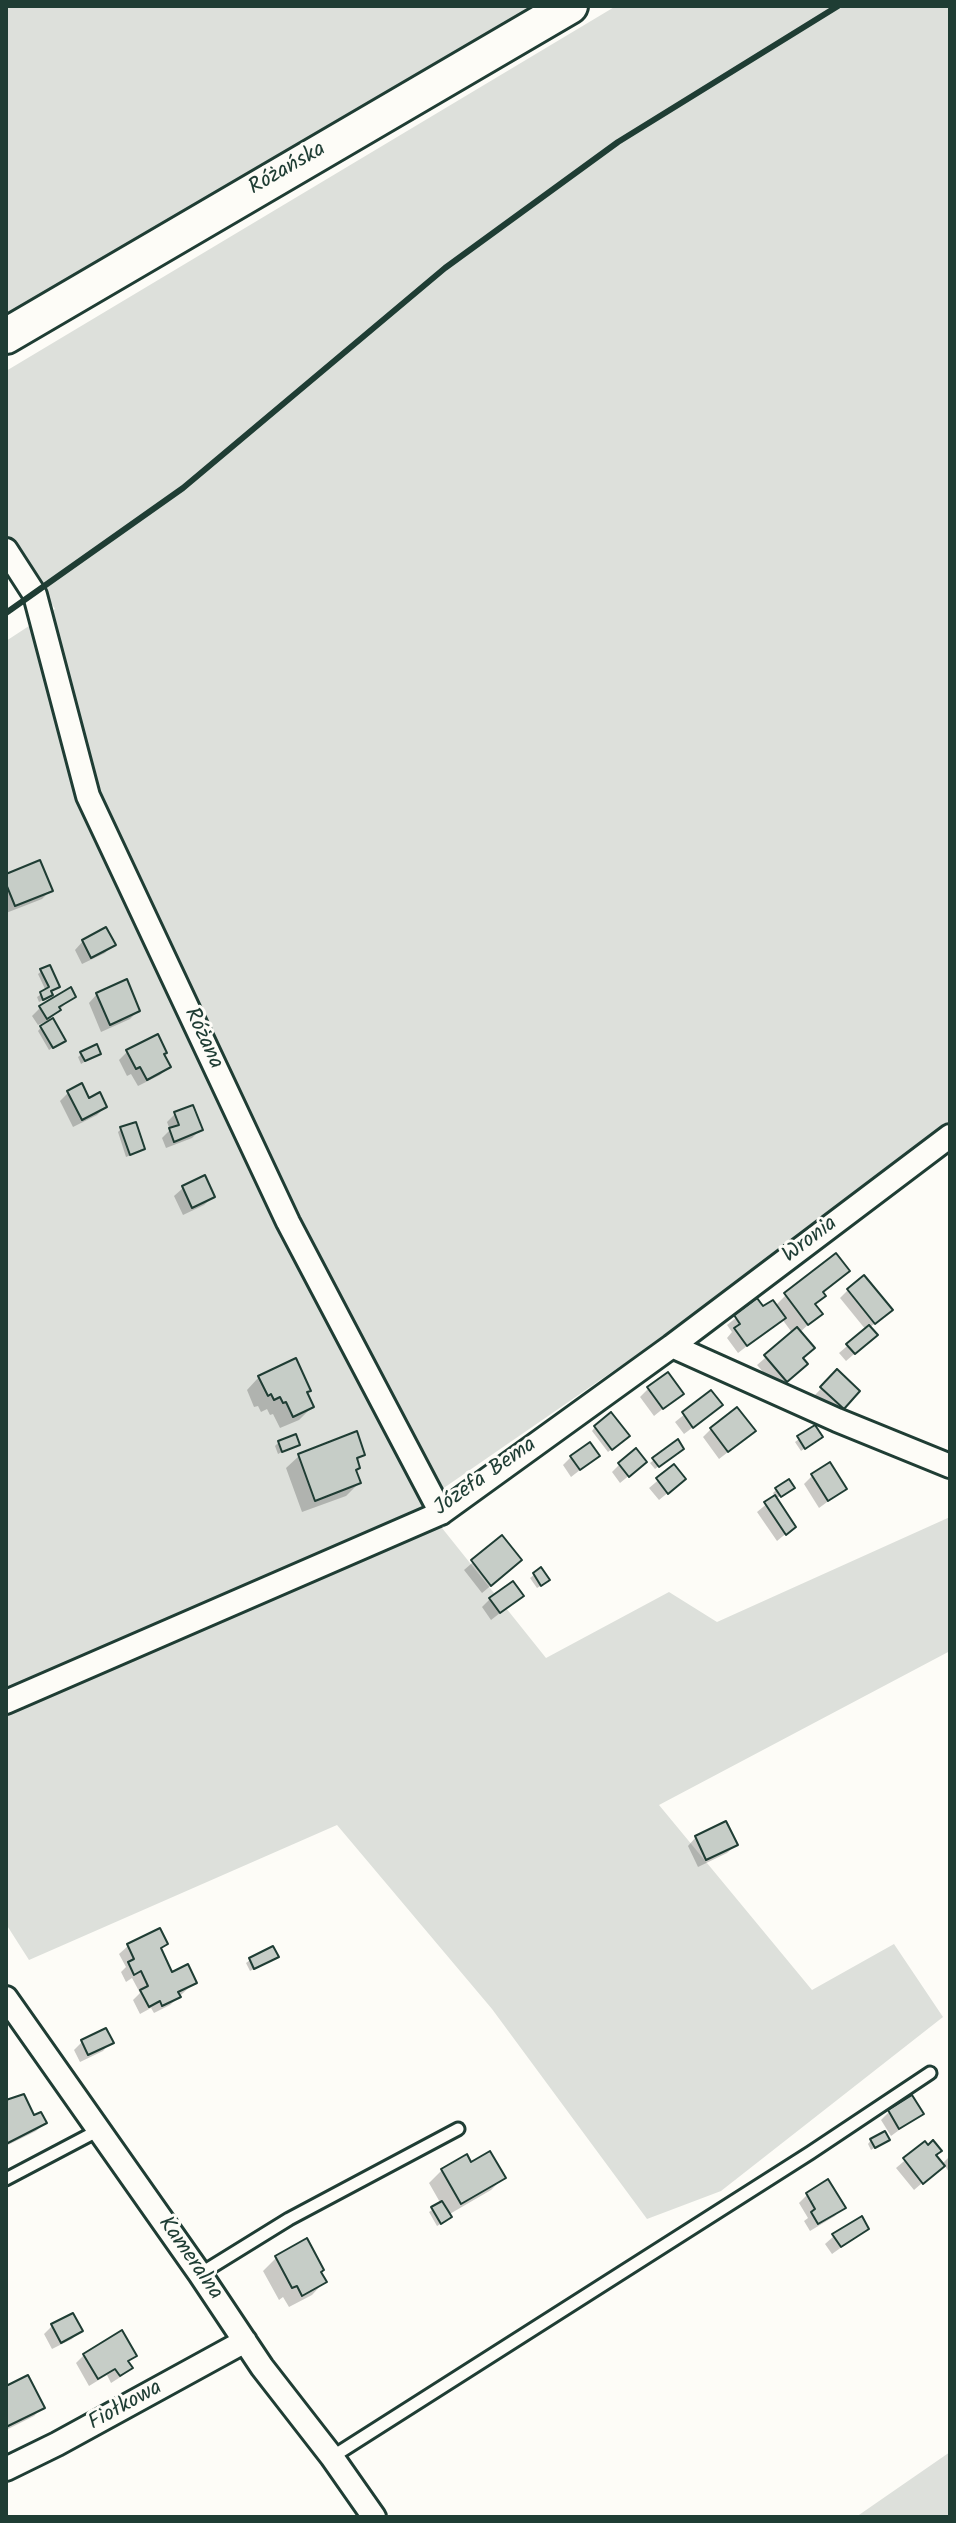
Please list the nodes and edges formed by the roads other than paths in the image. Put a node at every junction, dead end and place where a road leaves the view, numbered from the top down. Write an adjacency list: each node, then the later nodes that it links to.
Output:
1 (570, 6): 2 (main road, Różańska)
2 (6, 336)
3 (6, 550): 7 (street, Różana)
4 (950, 1136): 5 (street, Wronia)
5 (672, 1346): 6 (street); 7 (street, Józefa Bema)
6 (950, 1466)
7 (441, 1513): 8 (street, Józefa Bema)
8 (6, 1702)
9 (6, 1998): 12 (street, Kameralna)
10 (930, 2073): 16 (lane)
11 (458, 2129): 14 (lane)
12 (99, 2130): 13 (lane); 14 (street, Kameralna)
13 (6, 2179)
14 (200, 2274): 15 (street, Kameralna)
15 (245, 2341): 16 (street, Kameralna); 17 (street, Fiołkowa)
16 (332, 2457): 18 (street, Kameralna)
17 (6, 2469)
18 (374, 2517)

